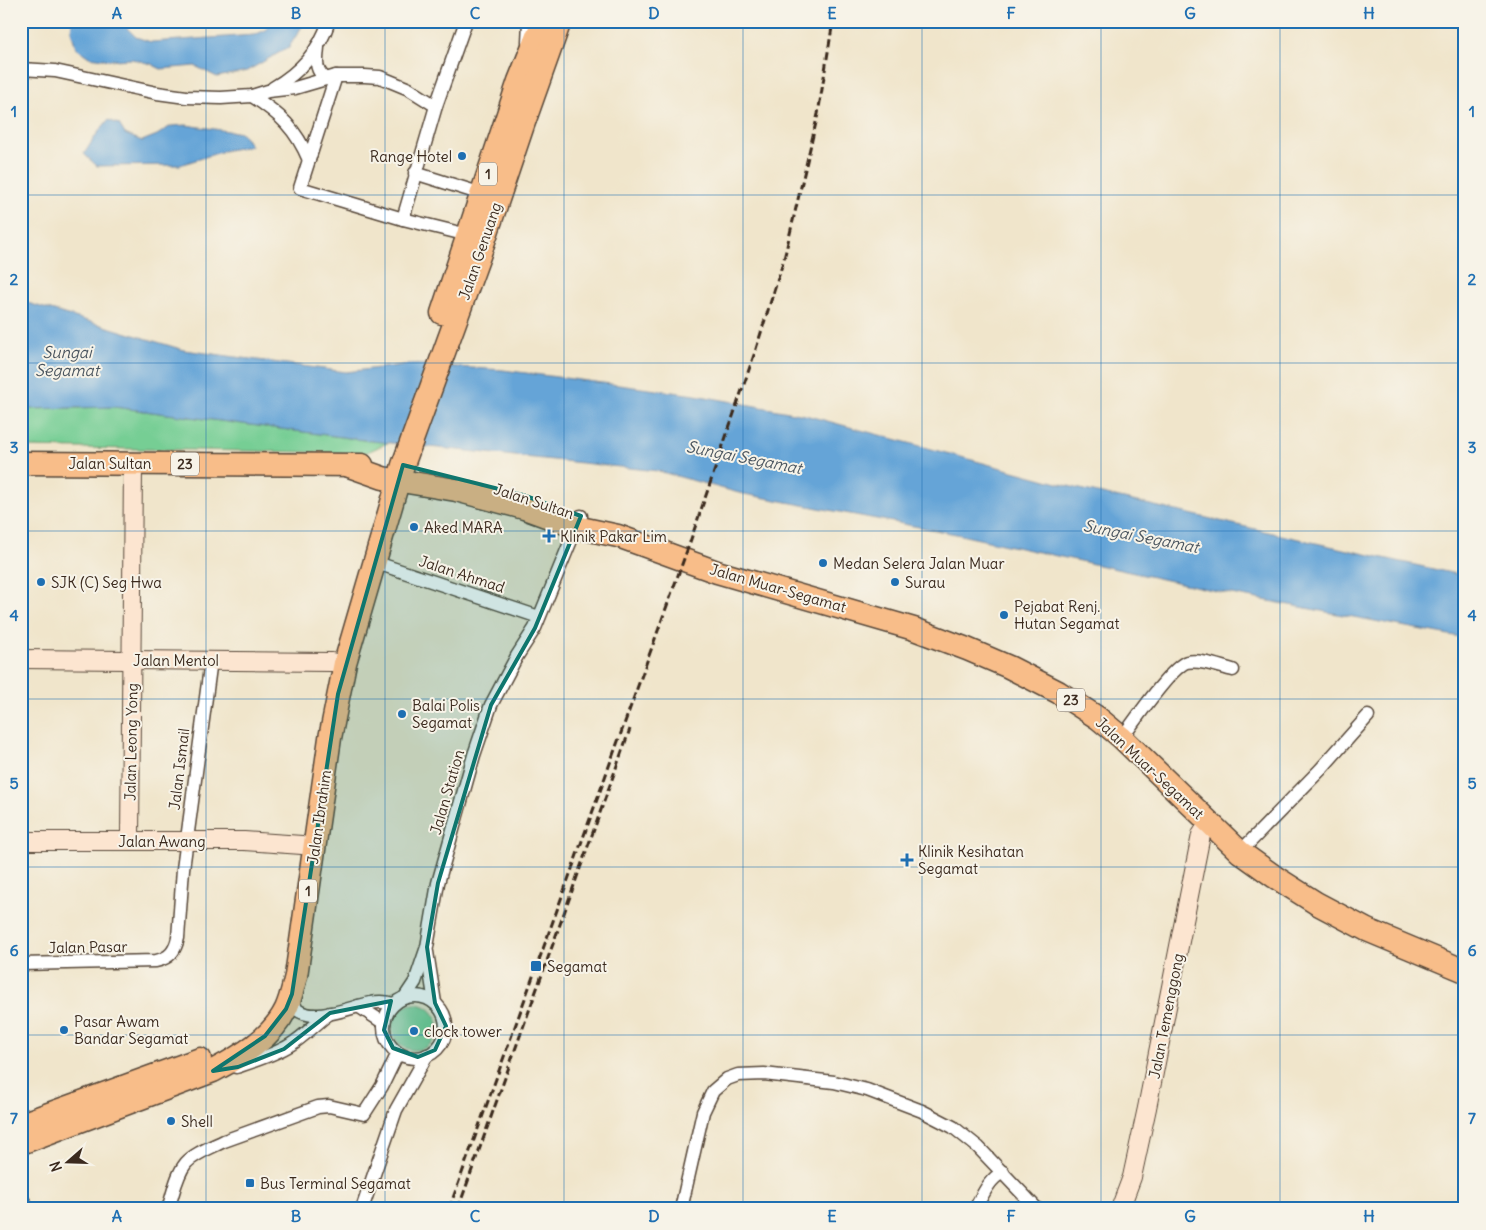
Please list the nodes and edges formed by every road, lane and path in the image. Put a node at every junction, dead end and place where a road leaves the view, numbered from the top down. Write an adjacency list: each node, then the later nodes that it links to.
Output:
1 (329, 21): 6 (street)
2 (466, 21): 13 (street)
3 (529, 21): 7 (street)
4 (543, 21): 7 (highway, Jalan Genuang / 1)
5 (560, 21): 10 (highway, Jalan Genuang / 1)
6 (318, 47): 9 (street); 11 (street)
7 (527, 59): 10 (highway, Jalan Genuang / 1)
8 (21, 69): 12 (street)
9 (331, 77): 11 (street); 13 (street); 15 (street)
10 (528, 84): 14 (highway, Jalan Genuang / 1)
11 (268, 91): 12 (street)
12 (252, 96): 15 (street)
13 (436, 106): 16 (street)
14 (512, 128): 17 (highway, Jalan Genuang / 1); 20 (highway, Jalan Genuang / 1)
15 (309, 160): 18 (street)
16 (415, 172): 17 (street); 18 (street)
17 (482, 194): 19 (highway, Jalan Genuang / 1)
18 (403, 219): 19 (street)
19 (468, 235): 20 (highway, Jalan Genuang / 1)
20 (444, 329): 23 (highway, Jalan Genuang / 1)
21 (21, 463): 22 (highway, Jalan Sultan / 23)
22 (133, 464): 23 (highway, Jalan Sultan / 23); 29 (street, Jalan Leong Yong)
23 (396, 464): 24 (highway, Jalan Sultan / 23); 26 (highway, Jalan Ibrahim / 1); 31 (highway, Jalan Ibrahim / 1)
24 (578, 521): 25 (highway, Jalan Sultan / 23); 27 (street, Jalan Station)
25 (618, 536): 34 (highway, Jalan Muar-Segamat / 23)
26 (374, 562): 27 (street, Jalan Ahmad); 45 (highway, Jalan Ibrahim / 1)
27 (540, 617): 41 (street, Jalan Station)
28 (21, 659): 29 (street, Jalan Mentol)
29 (132, 660): 30 (street, Jalan Mentol); 36 (street, Jalan Leong Yong)
30 (211, 660): 31 (street, Jalan Mentol); 37 (street, Jalan Ismail)
31 (332, 662): 39 (highway, Jalan Ibrahim / 1)
32 (1233, 670): 34 (street)
33 (1368, 716): 40 (street)
34 (1122, 738): 35 (highway, Jalan Muar-Segamat / 23)
35 (1209, 823): 40 (highway, Jalan Muar-Segamat / 23); 63 (street, Jalan Temenggong)
36 (130, 840): 37 (street, Jalan Awang); 38 (street, Jalan Awang)
37 (187, 841): 39 (street, Jalan Awang); 42 (street, Jalan Ismail)
38 (21, 842)
39 (302, 845): 54 (highway, Jalan Ibrahim / 1)
40 (1240, 852): 44 (highway, Jalan Muar-Segamat / 23)
41 (427, 947): 46 (street, Jalan Station); 47 (street, Jalan Station)
42 (156, 961): 43 (street, Jalan Pasar)
43 (21, 964)
44 (1465, 971)
45 (292, 994): 49 (street); 53 (highway, Jalan Ibrahim / 1)
46 (399, 1000): 47 (street); 48 (street); 50 (street)
47 (435, 1003): 52 (street)
48 (358, 1006): 49 (street); 50 (street)
49 (330, 1013): 53 (street)
50 (384, 1023): 51 (street)
51 (398, 1053): 52 (street); 58 (street)
52 (428, 1055): 59 (street)
53 (213, 1071): 54 (highway, Jalan Ibrahim / 1)
54 (22, 1125)
55 (1003, 1172): 60 (street); 61 (street); 62 (street)
56 (21, 1198): 57 (street)
57 (29, 1209)
58 (168, 1209)
59 (362, 1209)
60 (681, 1209)
61 (975, 1209)
62 (1037, 1209)
63 (1120, 1209)

